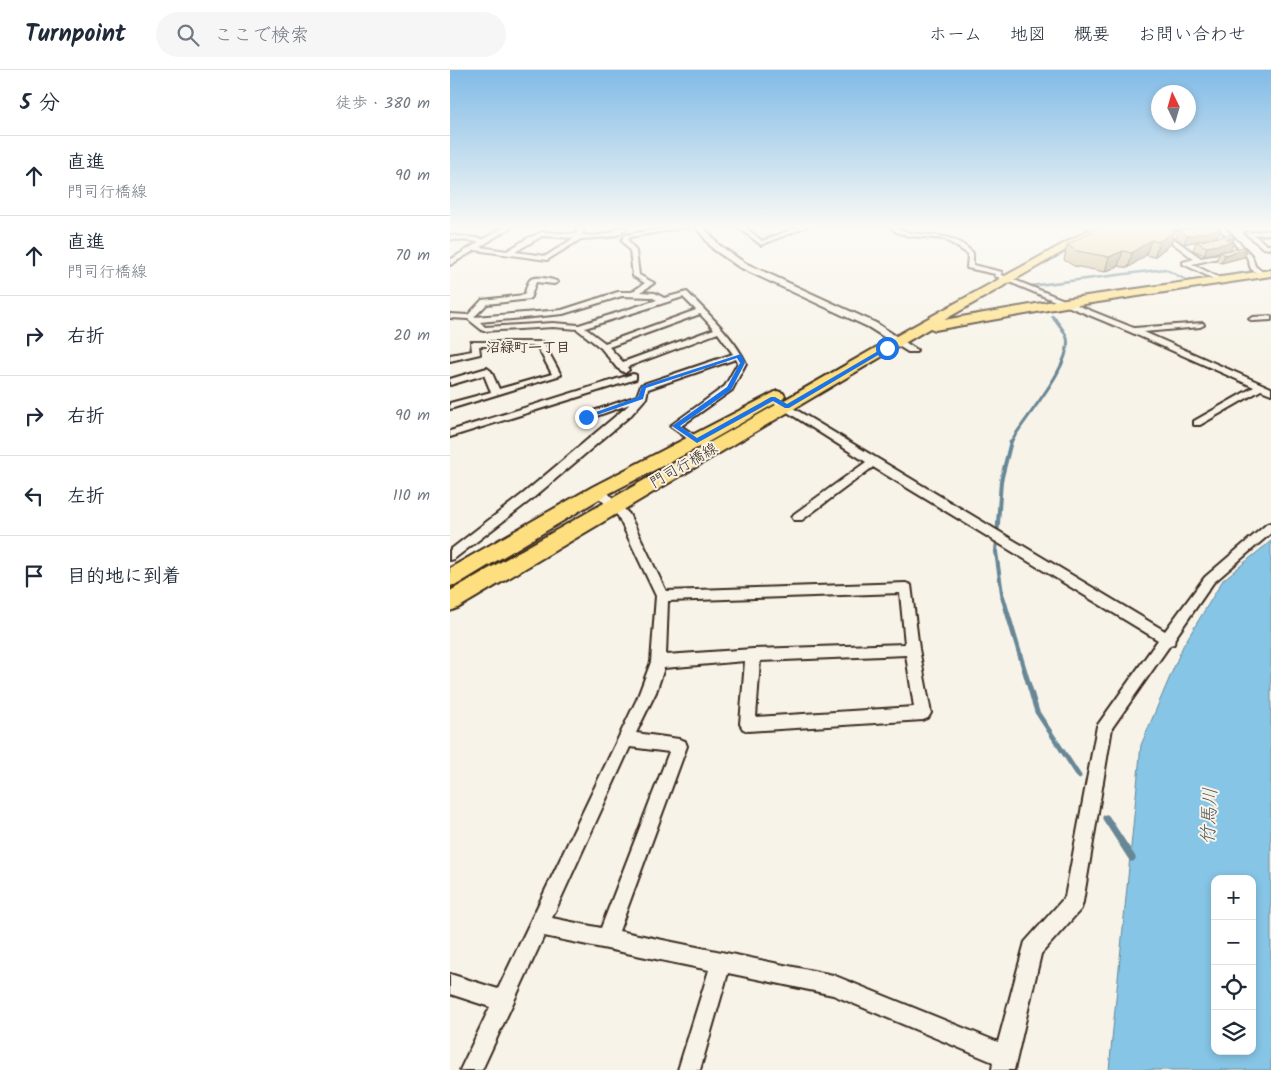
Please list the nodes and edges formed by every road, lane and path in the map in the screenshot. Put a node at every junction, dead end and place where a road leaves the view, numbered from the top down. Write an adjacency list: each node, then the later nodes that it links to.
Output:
1 (636, 273): 11 (street)
2 (757, 273): 27 (street)
3 (994, 273): 8 (street)
4 (1008, 273): 8 (main road, 門司行橋線)
5 (1009, 273): 8 (main road, 門司行橋線)
6 (1205, 273): 9 (street)
7 (1256, 273): 9 (main road, 門司行橋線)
8 (1002, 276): 13 (street); 14 (main road, 門司行橋線); 27 (main road, 門司行橋線)
9 (1216, 278): 13 (main road, 門司行橋線)
10 (554, 282): 17 (street)
11 (634, 294): 12 (street); 17 (street)
12 (662, 300): 15 (street); 22 (street)
13 (1065, 303): 19 (main road, 門司行橋線); 26 (street)
14 (954, 309): 19 (main road); 25 (main road, 門司行橋線)
15 (700, 311): 24 (street); 28 (street)
16 (450, 316): 17 (street)
17 (472, 318): 23 (street)
18 (1271, 318): 20 (street)
19 (976, 319): 25 (main road, 門司行橋線)
20 (1253, 320)
21 (1200, 325): 26 (street)
22 (579, 327): 23 (street); 28 (street)
23 (483, 329): 31 (street)
24 (719, 330): 29 (street); 32 (street)
25 (917, 330): 27 (main road, 門司行橋線)
26 (1133, 330): 35 (street)
27 (899, 343): 39 (main road, 門司行橋線)
28 (604, 346): 32 (street)
29 (739, 355): 36 (street); 44 (street)
30 (450, 358): 31 (street)
31 (480, 358): 34 (street); 38 (street); 38 (street)
32 (620, 366): 33 (street)
33 (633, 377): 36 (street); 43 (street)
34 (450, 382)
35 (1260, 386): 37 (street); 42 (street)
36 (642, 392): 41 (street); 50 (street)
37 (1271, 392)
38 (496, 393): 40 (street)
39 (780, 403): 44 (main road, 門司行橋線); 45 (street)
40 (450, 406)
41 (586, 417)
42 (1198, 422)
43 (450, 434)
44 (704, 446): 46 (main road, 門司行橋線); 47 (main road, 門司行橋線)
45 (872, 462): 48 (street); 55 (street)
46 (599, 491): 47 (street); 51 (main road, 門司行橋線)
47 (616, 505): 52 (main road, 門司行橋線); 53 (street)
48 (798, 517)
49 (1271, 527): 55 (street)
50 (450, 556)
51 (451, 576): 52 (street)
52 (468, 591): 54 (main road, 門司行橋線)
53 (662, 596): 56 (street); 58 (street)
54 (450, 602)
55 (1169, 640): 65 (street)
56 (912, 649): 57 (street); 57 (street)
57 (753, 655): 58 (street)
58 (658, 662): 59 (street)
59 (626, 739): 60 (street); 61 (street)
60 (539, 925): 61 (street); 64 (street)
61 (606, 939): 62 (street)
62 (721, 962): 65 (street); 67 (street)
63 (450, 984): 64 (street)
64 (504, 1000): 66 (street)
65 (1004, 1063)
66 (475, 1069)
67 (689, 1070)

